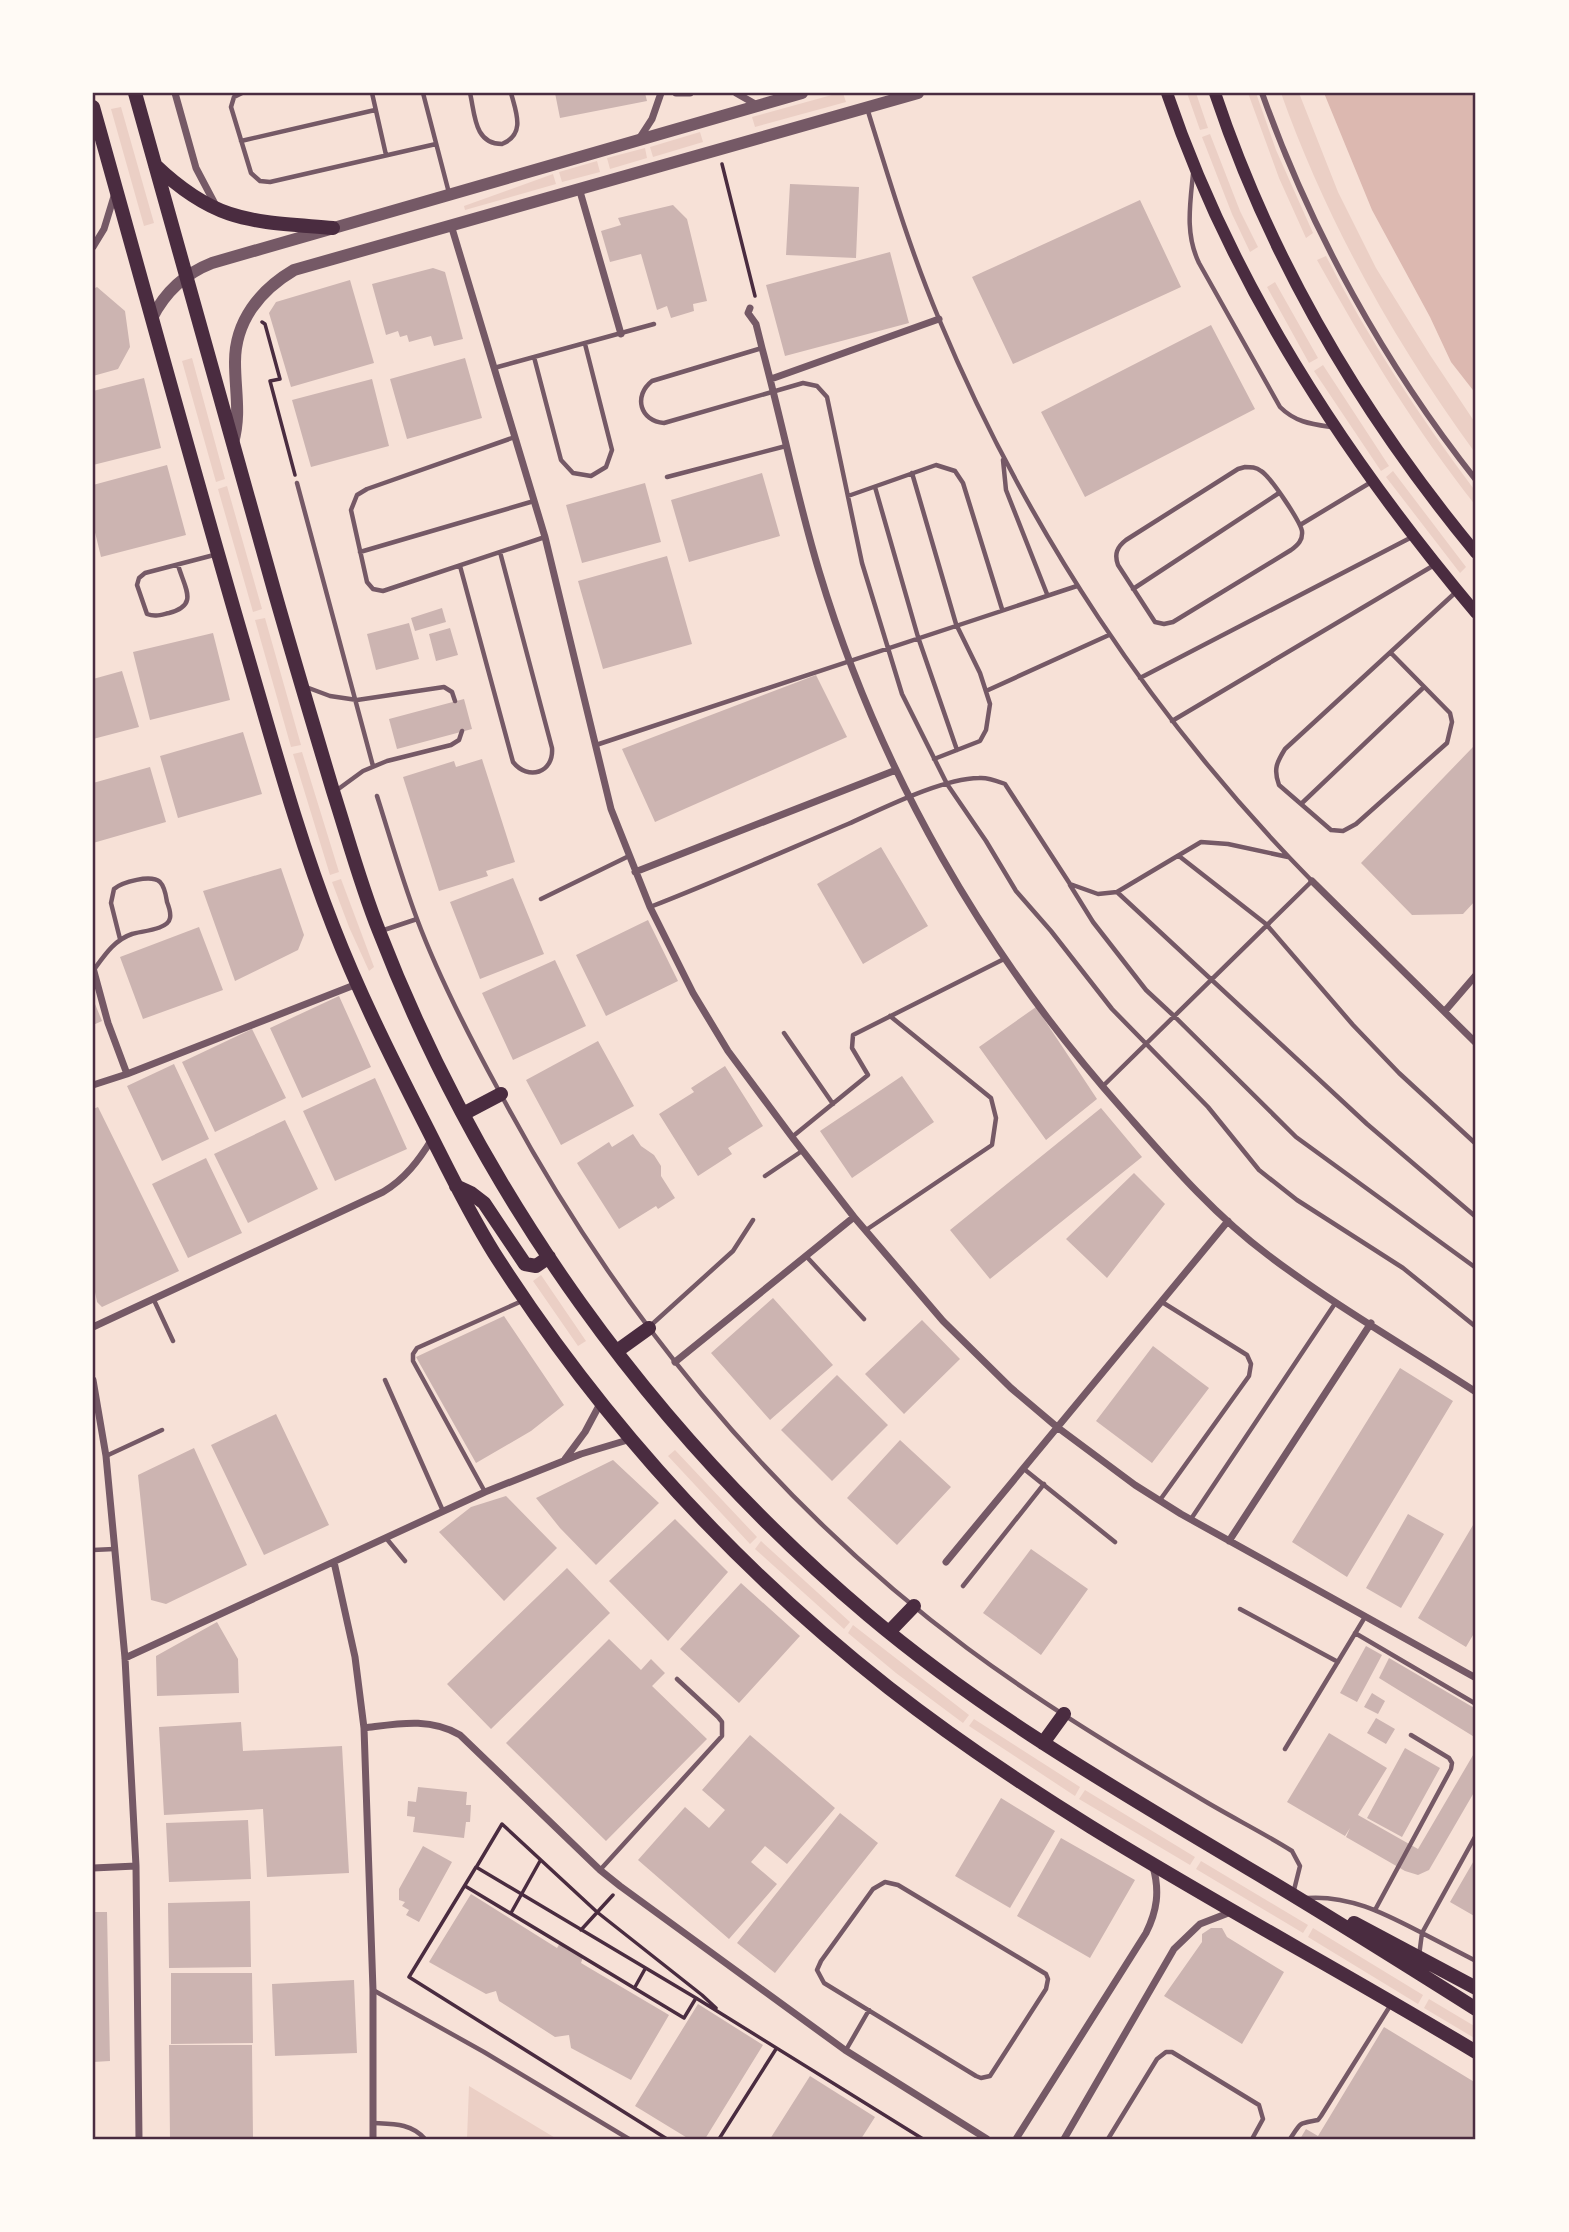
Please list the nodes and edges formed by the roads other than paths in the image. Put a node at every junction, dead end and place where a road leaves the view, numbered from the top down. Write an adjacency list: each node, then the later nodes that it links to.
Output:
1 (135, 93): 25 (main road)
2 (176, 93): 30 (street)
3 (242, 93): 22 (lane)
4 (372, 93): 20 (lane)
5 (423, 93): 23 (lane)
6 (470, 93): 7 (lane)
7 (511, 93)
8 (662, 93): 21 (street)
9 (676, 93): 10 (street)
10 (690, 93)
11 (736, 93): 17 (street)
12 (802, 93): 17 (street)
13 (918, 93): 19 (street)
14 (1167, 93): 26 (main road)
15 (1214, 93): 65 (main road)
16 (1262, 93): 54 (street)
17 (758, 106): 21 (street)
18 (93, 107): 27 (main road)
19 (867, 107): 28 (street); 37 (lane)
20 (375, 110): 22 (lane); 24 (lane)
21 (638, 140): 29 (street)
22 (241, 141): 24 (lane)
23 (436, 145): 24 (lane); 29 (lane)
24 (386, 155)
25 (154, 163): 30 (main road); 34 (main road)
26 (1194, 166): 46 (main road); 46 (lane)
27 (116, 188): 33 (street); 36 (main road)
28 (579, 188): 31 (street); 39 (street)
29 (449, 194): 32 (street)
30 (222, 212): 32 (main road)
31 (450, 225): 43 (street); 48 (street)
32 (332, 228): 34 (street)
33 (93, 247)
34 (185, 277): 36 (street); 48 (main road)
35 (750, 308): 41 (street)
36 (152, 318): 66 (main road)
37 (939, 319): 44 (street); 50 (lane)
38 (654, 324): 39 (lane)
39 (621, 334): 40 (lane)
40 (585, 344): 42 (lane); 42 (lane)
41 (762, 348): 44 (street); 45 (lane)
42 (534, 357): 43 (lane)
43 (494, 368): 47 (street)
44 (771, 379): 45 (street)
45 (774, 392): 49 (street); 58 (lane)
46 (1338, 428): 53 (main road)
47 (515, 437): 59 (street); 63 (lane)
48 (233, 444): 83 (main road)
49 (787, 446): 52 (lane); 81 (street)
50 (1002, 456): 70 (lane); 73 (lane)
51 (912, 473): 56 (lane); 74 (lane); 76 (lane)
52 (667, 477)
53 (1374, 480): 60 (lane); 61 (main road)
54 (1476, 480)
55 (297, 483): 86 (lane)
56 (875, 487): 58 (lane); 78 (lane)
57 (1279, 493): 60 (lane); 71 (lane); 71 (lane)
58 (848, 496): 79 (lane)
59 (534, 501): 62 (street); 63 (lane)
60 (1300, 525): 71 (lane)
61 (1414, 536): 67 (main road); 82 (lane)
62 (545, 537): 64 (lane); 90 (street)
63 (360, 552): 69 (lane)
64 (499, 552): 69 (lane); 69 (lane)
65 (1476, 553)
66 (218, 554): 68 (lane); 117 (main road)
67 (1436, 564): 72 (main road); 88 (lane)
68 (178, 565): 68 (lane)
69 (460, 566)
70 (1077, 586): 73 (lane); 77 (lane)
71 (1133, 589)
72 (1458, 591): 75 (main road); 80 (lane)
73 (1047, 594): 74 (lane)
74 (1002, 609): 76 (lane)
75 (1476, 613)
76 (956, 624): 78 (lane); 85 (lane)
77 (1109, 635): 82 (lane); 85 (lane)
78 (918, 637): 79 (lane); 91 (lane)
79 (887, 647): 81 (lane); 92 (lane)
80 (1391, 653): 84 (lane); 99 (lane)
81 (849, 660): 90 (lane); 94 (street)
82 (1140, 678): 88 (lane)
83 (302, 685): 86 (lane); 96 (main road)
84 (1424, 687): 99 (lane); 99 (lane)
85 (986, 691): 91 (lane)
86 (356, 700): 87 (lane); 93 (lane)
87 (455, 701)
88 (1172, 721): 102 (lane)
89 (462, 731): 93 (lane)
90 (595, 746): 100 (street)
91 (957, 750): 92 (lane)
92 (934, 759): 95 (lane)
93 (373, 766): 96 (lane)
94 (896, 770): 98 (street); 103 (street)
95 (947, 784): 98 (lane); 105 (lane); 122 (lane)
96 (334, 793): 111 (main road)
97 (377, 796): 109 (lane)
98 (909, 798): 108 (lane); 113 (street)
99 (1301, 804)
100 (629, 856): 103 (street); 107 (lane)
101 (1179, 856): 102 (lane); 106 (lane); 110 (lane)
102 (1289, 858): 104 (lane)
103 (635, 872): 108 (street)
104 (1312, 881): 110 (lane); 118 (street)
105 (1070, 884): 106 (lane); 120 (lane)
106 (1117, 892): 116 (lane)
107 (541, 899)
108 (650, 907): 130 (street)
109 (417, 919): 111 (lane); 127 (lane)
110 (1266, 924): 116 (lane); 132 (lane)
111 (379, 932): 129 (main road)
112 (120, 939): 112 (lane); 114 (lane)
113 (1004, 958): 119 (lane); 126 (street)
114 (93, 970): 124 (street)
115 (1476, 975): 118 (street)
116 (1210, 979): 120 (lane); 137 (lane)
117 (358, 983): 124 (street); 131 (main road)
118 (1445, 1011): 123 (street)
119 (890, 1016): 128 (lane); 140 (lane)
120 (1174, 1016): 122 (lane); 143 (lane)
121 (784, 1033): 128 (lane)
122 (1147, 1043): 126 (lane); 151 (lane)
123 (1476, 1043)
124 (127, 1074): 125 (street)
125 (93, 1085)
126 (1102, 1086): 139 (street)
127 (501, 1094): 129 (main road); 152 (lane)
128 (833, 1104): 130 (lane)
129 (463, 1114): 142 (main road)
130 (792, 1137): 133 (street)
131 (432, 1138): 135 (main road); 144 (street)
132 (1476, 1144)
133 (802, 1151): 134 (lane); 136 (street)
134 (765, 1176)
135 (456, 1186): 142 (main road); 145 (main road)
136 (854, 1217): 140 (street); 141 (street)
137 (1476, 1217)
138 (753, 1220): 152 (lane)
139 (1228, 1220): 146 (street); 147 (street)
140 (865, 1230): 160 (street)
141 (806, 1256): 148 (lane); 155 (street)
142 (549, 1257): 154 (main road)
143 (1476, 1268)
144 (153, 1298): 150 (street); 153 (lane)
145 (525, 1300): 159 (main road); 167 (lane)
146 (1161, 1301): 160 (street); 168 (lane)
147 (1336, 1301): 149 (street); 170 (lane)
148 (864, 1319)
149 (1371, 1323): 158 (street); 172 (street)
150 (93, 1327)
151 (1476, 1327)
152 (649, 1328): 154 (main road); 155 (lane)
153 (173, 1341)
154 (617, 1352): 183 (main road)
155 (675, 1362): 180 (lane)
156 (93, 1380): 163 (street)
157 (385, 1380): 169 (lane)
158 (1476, 1392)
159 (601, 1402): 162 (main road); 164 (street)
160 (1058, 1427): 165 (street); 168 (street)
161 (162, 1430): 163 (lane)
162 (631, 1439): 164 (street); 196 (main road)
163 (106, 1456): 174 (street)
164 (565, 1460): 167 (street)
165 (1024, 1468): 166 (lane); 178 (street)
166 (1044, 1484): 173 (lane); 179 (lane)
167 (485, 1493): 169 (street)
168 (1160, 1500): 170 (street)
169 (443, 1512): 171 (street)
170 (1191, 1519): 172 (street)
171 (386, 1538): 176 (lane); 177 (street)
172 (1229, 1541): 182 (street)
173 (1115, 1542)
174 (115, 1549): 175 (lane); 185 (street)
175 (93, 1550)
176 (405, 1561)
177 (334, 1562): 185 (street); 191 (street)
178 (946, 1562)
179 (963, 1586)
180 (914, 1606): 183 (main road); 190 (lane)
181 (1240, 1609): 186 (lane)
182 (1365, 1617): 184 (lane); 188 (street)
183 (889, 1632): 193 (main road)
184 (1355, 1633): 186 (lane); 189 (lane)
185 (125, 1658): 197 (street)
186 (1338, 1662): 194 (lane)
187 (677, 1678): 199 (lane)
188 (1476, 1678)
189 (1476, 1704)
190 (1064, 1714): 193 (main road); 200 (lane)
191 (364, 1728): 199 (street); 208 (street)
192 (1411, 1735): 202 (lane)
193 (1043, 1743): 200 (main road)
194 (1285, 1749)
195 (1476, 1835): 204 (lane)
196 (1152, 1863): 203 (main road); 220 (street)
197 (136, 1866): 198 (street); 215 (street)
198 (93, 1868)
199 (600, 1870): 212 (street)
200 (1295, 1896): 201 (main road); 202 (lane)
201 (1314, 1907): 205 (main road); 210 (main road)
202 (1375, 1910): 204 (lane)
203 (1235, 1911): 209 (main road); 221 (street)
204 (1422, 1933): 205 (lane); 206 (lane)
205 (1419, 1957): 207 (main road)
206 (1476, 1961)
207 (1476, 1988)
208 (373, 1990): 214 (street); 218 (lane)
209 (1392, 2002): 213 (main road); 224 (lane)
210 (1476, 2009)
211 (869, 2010): 211 (lane); 212 (lane)
212 (845, 2050): 219 (street)
213 (1476, 2052)
214 (373, 2123): 216 (street); 217 (lane)
215 (139, 2139)
216 (373, 2139)
217 (425, 2139)
218 (629, 2139)
219 (986, 2139)
220 (1016, 2139)
221 (1064, 2139)
222 (1108, 2139): 223 (lane)
223 (1252, 2139)
224 (1290, 2139)

